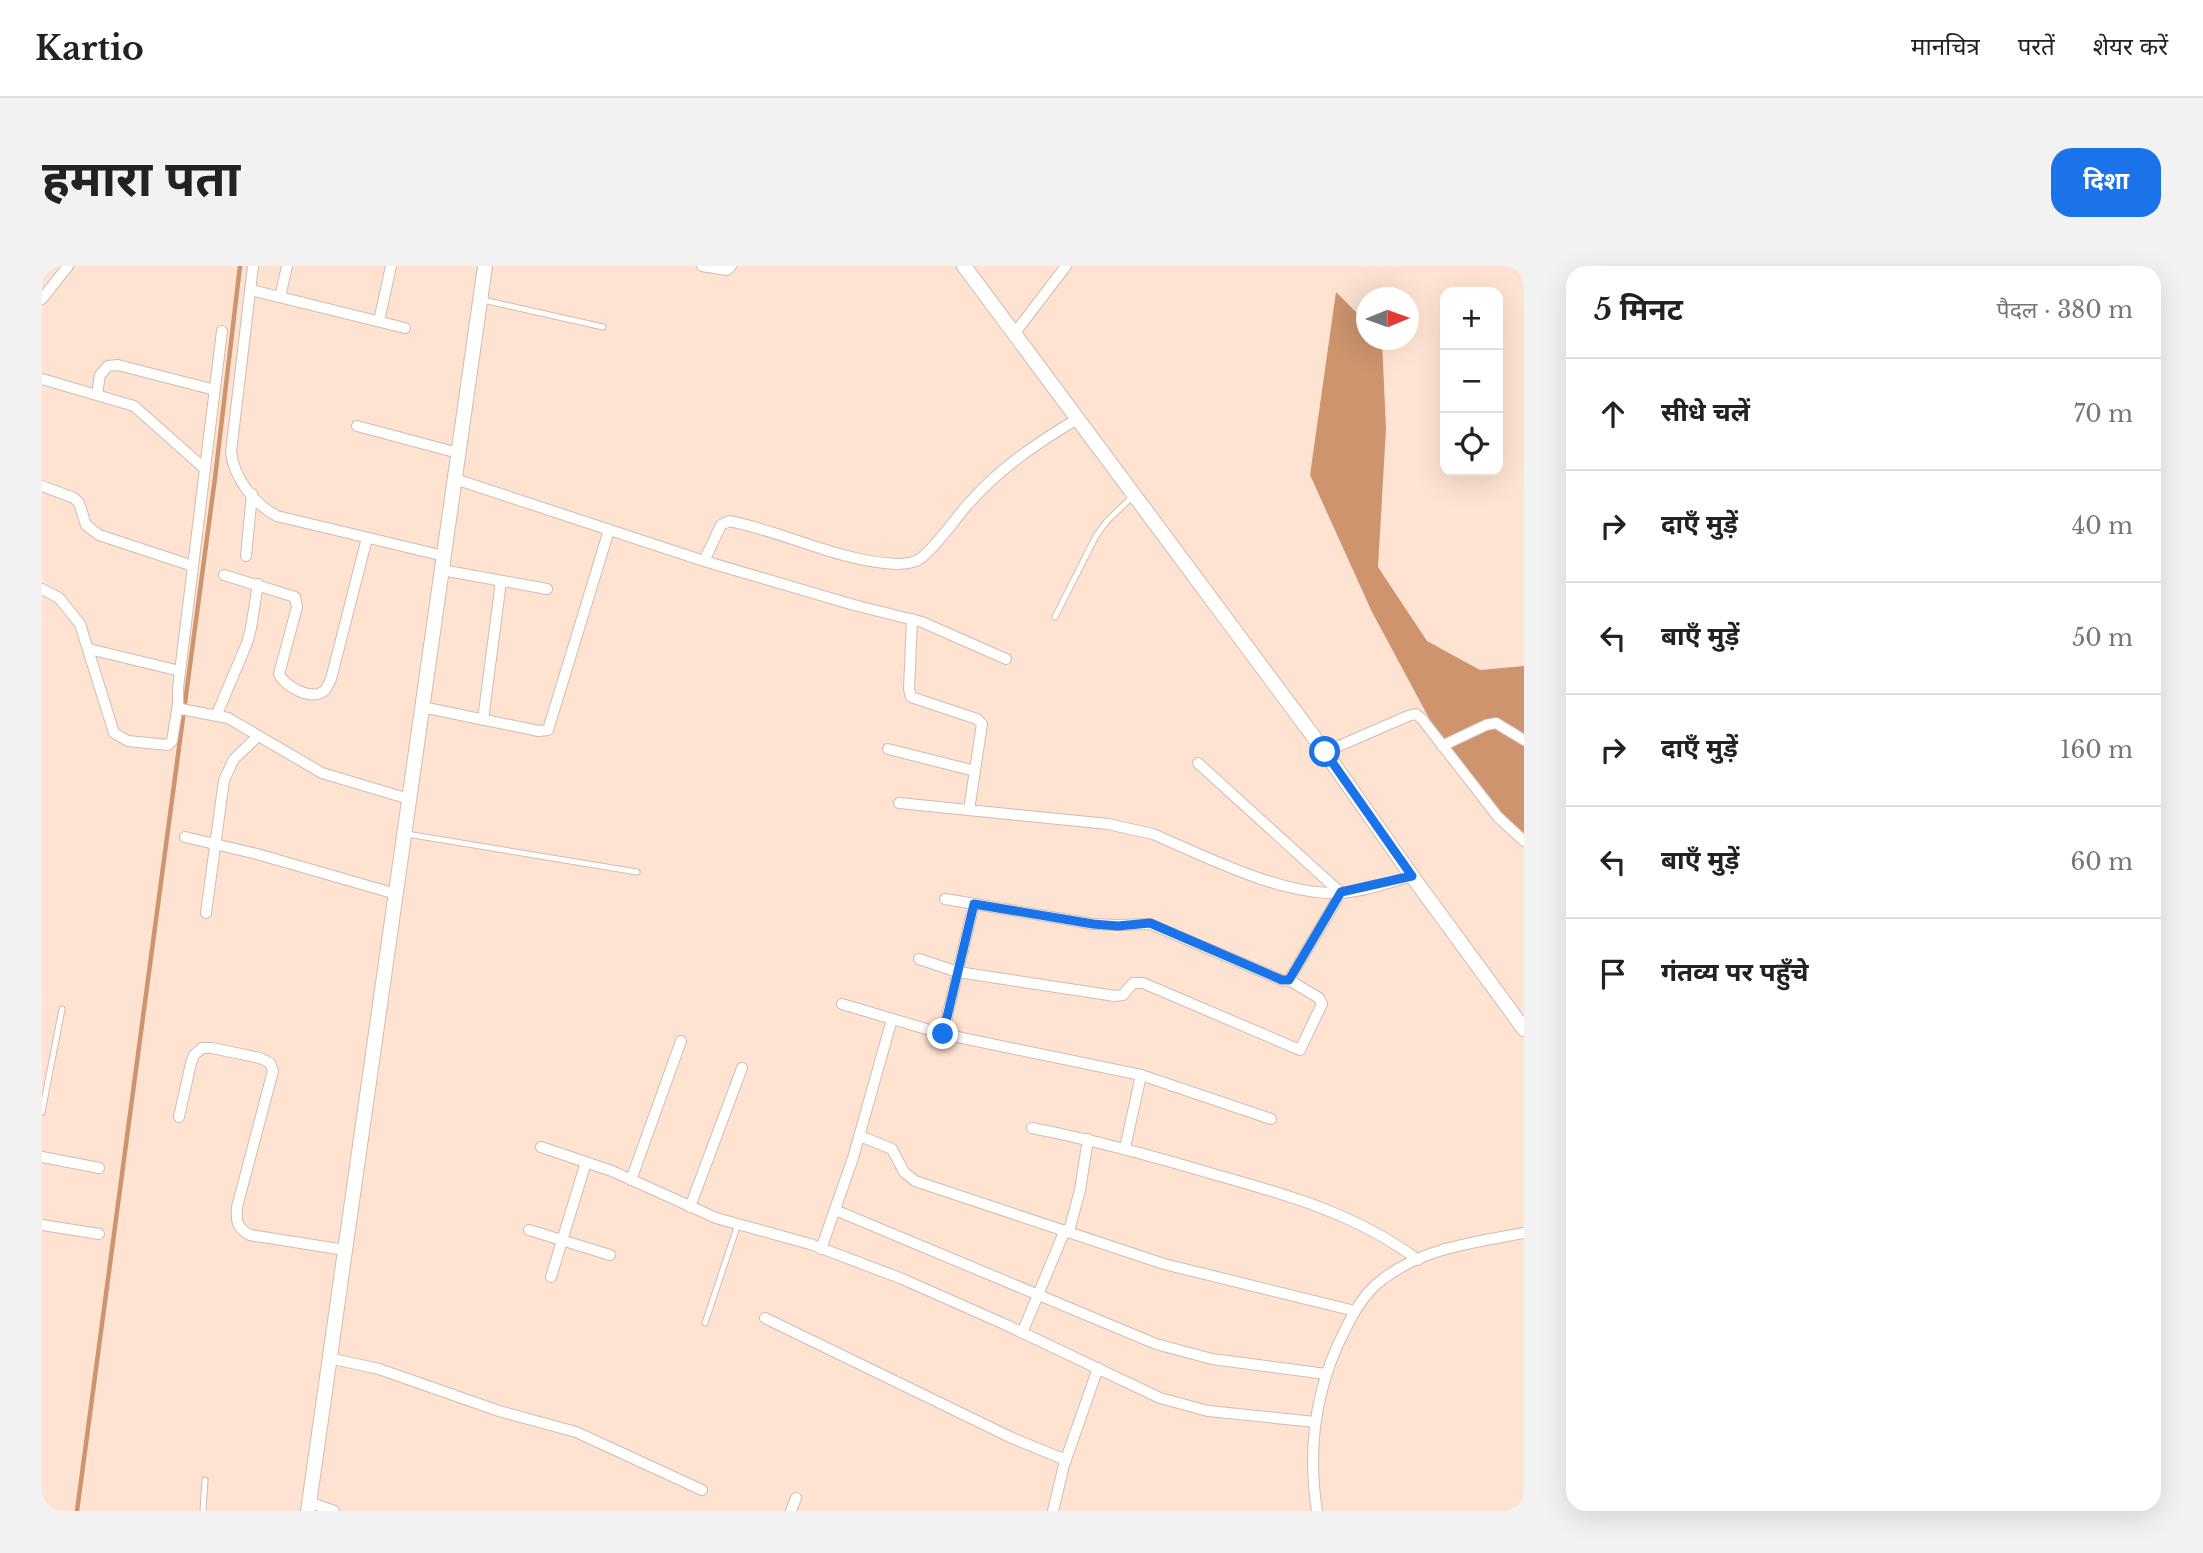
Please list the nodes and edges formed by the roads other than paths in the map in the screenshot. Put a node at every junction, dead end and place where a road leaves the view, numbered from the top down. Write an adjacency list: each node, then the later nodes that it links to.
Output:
1 (68, 266): 12 (street)
2 (253, 266): 10 (street)
3 (287, 266): 11 (street)
4 (391, 266): 14 (street)
5 (485, 266): 13 (street)
6 (702, 266): 7 (street)
7 (731, 266)
8 (964, 266): 18 (street)
9 (1066, 266): 18 (street)
10 (251, 290): 11 (street); 28 (street)
11 (280, 297): 14 (street)
12 (42, 299)
13 (480, 299): 15 (lane); 24 (street)
14 (379, 321): 16 (street)
15 (603, 327)
16 (405, 328)
17 (222, 331): 20 (street)
18 (1014, 334): 22 (street)
19 (42, 379): 21 (street)
20 (215, 390): 21 (street); 25 (street)
21 (97, 394): 25 (street)
22 (1077, 419): 29 (street); 33 (street)
23 (357, 426): 24 (street)
24 (458, 453): 26 (street)
25 (205, 470): 35 (street)
26 (454, 479): 30 (street); 34 (street)
27 (42, 485): 35 (street)
28 (252, 494): 31 (street); 32 (street)
29 (1134, 495): 41 (lane); 54 (street)
30 (609, 530): 33 (street); 49 (street)
31 (367, 538): 34 (street); 38 (street)
32 (246, 556)
33 (704, 561): 42 (street)
34 (443, 563): 37 (street); 47 (street)
35 (193, 566): 45 (street)
36 (224, 575): 38 (street)
37 (501, 581): 40 (street); 49 (street)
38 (258, 584): 48 (street)
39 (42, 589): 43 (street)
40 (547, 589)
41 (1055, 617)
42 (912, 620): 44 (street); 56 (street)
43 (89, 649): 45 (street); 46 (street)
44 (1006, 659)
45 (180, 671): 46 (street)
46 (183, 708): 48 (street)
47 (422, 708): 49 (street); 57 (street)
48 (217, 715): 50 (street)
49 (483, 720)
50 (258, 736): 57 (street); 63 (street)
51 (1524, 740): 52 (street)
52 (1442, 746): 54 (street); 62 (street)
53 (888, 749): 56 (street)
54 (1325, 752): 65 (street)
55 (1198, 763): 66 (street)
56 (975, 771): 59 (street)
57 (409, 799): 60 (street)
58 (899, 803): 59 (street)
59 (969, 810): 66 (street)
60 (404, 834): 64 (lane); 67 (street)
61 (185, 837): 63 (street)
62 (1524, 841)
63 (215, 844): 67 (street); 70 (street)
64 (637, 872)
65 (1412, 876): 66 (street); 77 (street)
66 (1341, 892): 73 (street)
67 (396, 894): 104 (street)
68 (945, 899): 69 (street)
69 (974, 904): 72 (street); 73 (street)
70 (206, 913)
71 (919, 959): 72 (street)
72 (958, 972): 73 (street); 78 (street)
73 (1289, 980)
74 (842, 1004): 76 (street)
75 (62, 1009): 82 (lane)
76 (892, 1019): 78 (street); 86 (street)
77 (1524, 1029)
78 (943, 1034): 81 (street)
79 (681, 1041): 93 (street)
80 (742, 1068): 94 (street)
81 (1141, 1075): 84 (street); 89 (street)
82 (42, 1112)
83 (179, 1117): 104 (street)
84 (1271, 1119)
85 (1032, 1128): 87 (street)
86 (860, 1136): 95 (street); 99 (street)
87 (1088, 1139): 89 (street); 99 (street)
88 (541, 1147): 91 (street)
89 (1125, 1149): 106 (street)
90 (42, 1157): 92 (street)
91 (586, 1162): 93 (street); 102 (street)
92 (99, 1168)
93 (631, 1180): 94 (street)
94 (690, 1207): 96 (street)
95 (835, 1210): 103 (street); 108 (street)
96 (738, 1224): 103 (street); 111 (lane)
97 (42, 1225): 101 (street)
98 (529, 1230): 102 (street)
99 (1067, 1230): 108 (street); 109 (street)
100 (1524, 1233): 106 (street)
101 (99, 1234)
102 (562, 1240): 105 (street); 107 (street)
103 (821, 1249): 112 (street)
104 (345, 1250): 113 (street)
105 (610, 1255)
106 (1418, 1260): 109 (street)
107 (551, 1277)
108 (1038, 1296): 112 (street); 115 (street)
109 (1355, 1311): 115 (street)
110 (765, 1318): 117 (street)
111 (705, 1323)
112 (1022, 1333): 114 (street)
113 (329, 1358): 119 (street); 121 (street)
114 (1098, 1368): 116 (street); 117 (street)
115 (1326, 1374): 116 (street)
116 (1315, 1422): 126 (street)
117 (1066, 1460): 125 (street)
118 (205, 1480): 122 (lane)
119 (702, 1490)
120 (796, 1497): 124 (street)
121 (308, 1507): 123 (street)
122 (202, 1511)
123 (334, 1511)
124 (791, 1511)
125 (1052, 1511)
126 (1317, 1511)

